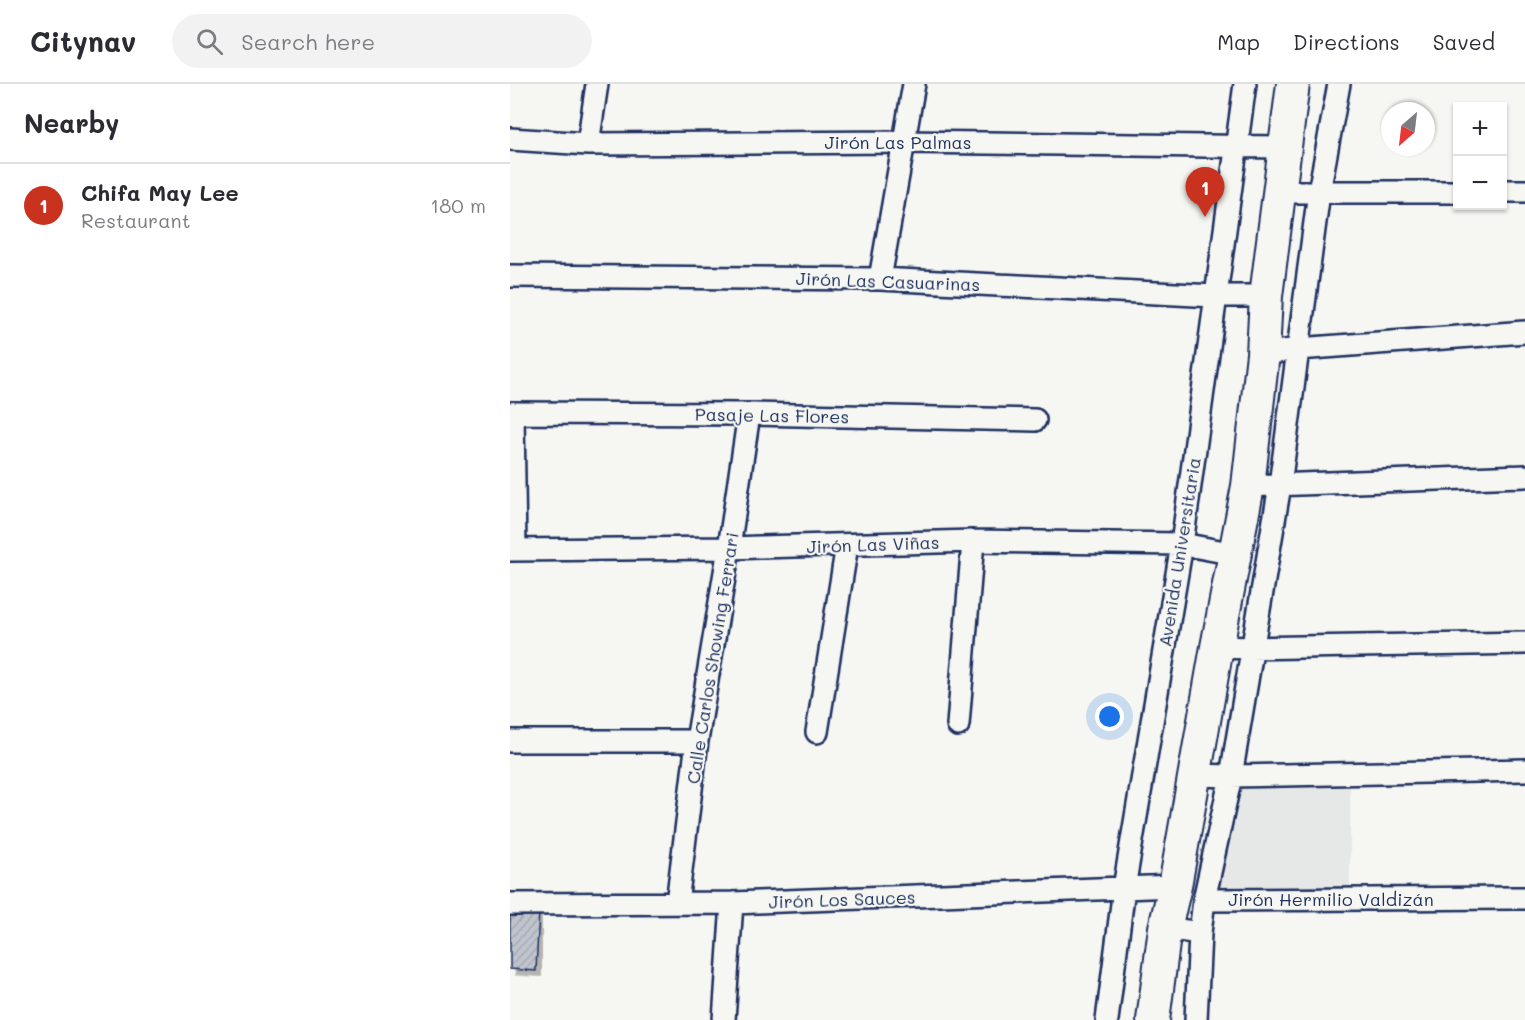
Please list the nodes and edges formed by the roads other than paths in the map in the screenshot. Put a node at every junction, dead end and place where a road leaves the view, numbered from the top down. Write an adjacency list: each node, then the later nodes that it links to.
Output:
1 (597, 84): 8 (street)
2 (914, 84): 7 (street)
3 (1245, 84): 9 (street, Avenida Universitaria)
4 (1293, 84): 10 (highway)
5 (1339, 84): 14 (street)
6 (510, 139): 8 (street, Jirón Las Palmas)
7 (902, 142): 8 (street, Jirón Las Palmas); 9 (street, Jirón Las Palmas); 17 (street)
8 (588, 144)
9 (1236, 146): 10 (street, Jirón Las Palmas); 18 (street, Avenida Universitaria)
10 (1285, 147): 13 (highway)
11 (1507, 191): 12 (street)
12 (1525, 191)
13 (1280, 192): 14 (street); 19 (highway)
14 (1319, 192): 15 (street); 21 (street)
15 (1453, 192)
16 (510, 276): 17 (street, Jirón Las Casuarinas)
17 (880, 279): 18 (street, Jirón Las Casuarinas)
18 (1215, 296): 19 (street, Jirón Las Casuarinas); 30 (street, Avenida Universitaria)
19 (1266, 296): 22 (highway)
20 (1525, 332): 21 (street)
21 (1298, 349): 22 (street); 27 (street)
22 (1263, 354): 28 (highway)
23 (512, 413): 24 (street, Pasaje Las Flores); 33 (street)
24 (749, 414): 25 (street, Pasaje Las Flores); 32 (street, Calle Carlos Showing Ferrari)
25 (1035, 420)
26 (1525, 476): 27 (street)
27 (1280, 485): 28 (street); 37 (street)
28 (1248, 486): 34 (highway)
29 (973, 541): 30 (street, Jirón Las Viñas); 31 (street, Jirón Las Viñas); 38 (street)
30 (1182, 544): 34 (street, Jirón Las Viñas); 46 (street, Avenida Universitaria)
31 (847, 545): 32 (street, Jirón Las Viñas); 39 (street)
32 (729, 548): 33 (street, Jirón Las Viñas); 41 (street, Calle Carlos Showing Ferrari)
33 (512, 550)
34 (1235, 554): 36 (highway)
35 (1525, 643): 37 (street)
36 (1217, 647): 37 (street); 43 (highway)
37 (1252, 648): 44 (street)
38 (958, 725)
39 (817, 732)
40 (510, 741): 41 (street)
41 (697, 741): 49 (street, Calle Carlos Showing Ferrari)
42 (1525, 770): 44 (street)
43 (1195, 776): 44 (street); 45 (highway)
44 (1231, 776): 48 (street)
45 (1174, 886): 46 (street, Jirón Los Sauces); 52 (highway)
46 (1124, 888): 50 (street, Jirón Los Sauces); 55 (street, Avenida Universitaria)
47 (1525, 898): 48 (street, Jirón Hermilio Valdizán)
48 (1204, 900): 53 (street, Jirón Hermilio Valdizán)
49 (678, 903): 50 (street, Jirón Los Sauces); 51 (street, Jirón Los Sauces)
50 (732, 903): 54 (street)
51 (510, 904)
52 (1165, 928): 53 (street); 56 (highway)
53 (1200, 933): 57 (street)
54 (724, 1020)
55 (1107, 1020)
56 (1153, 1020)
57 (1196, 1020)

